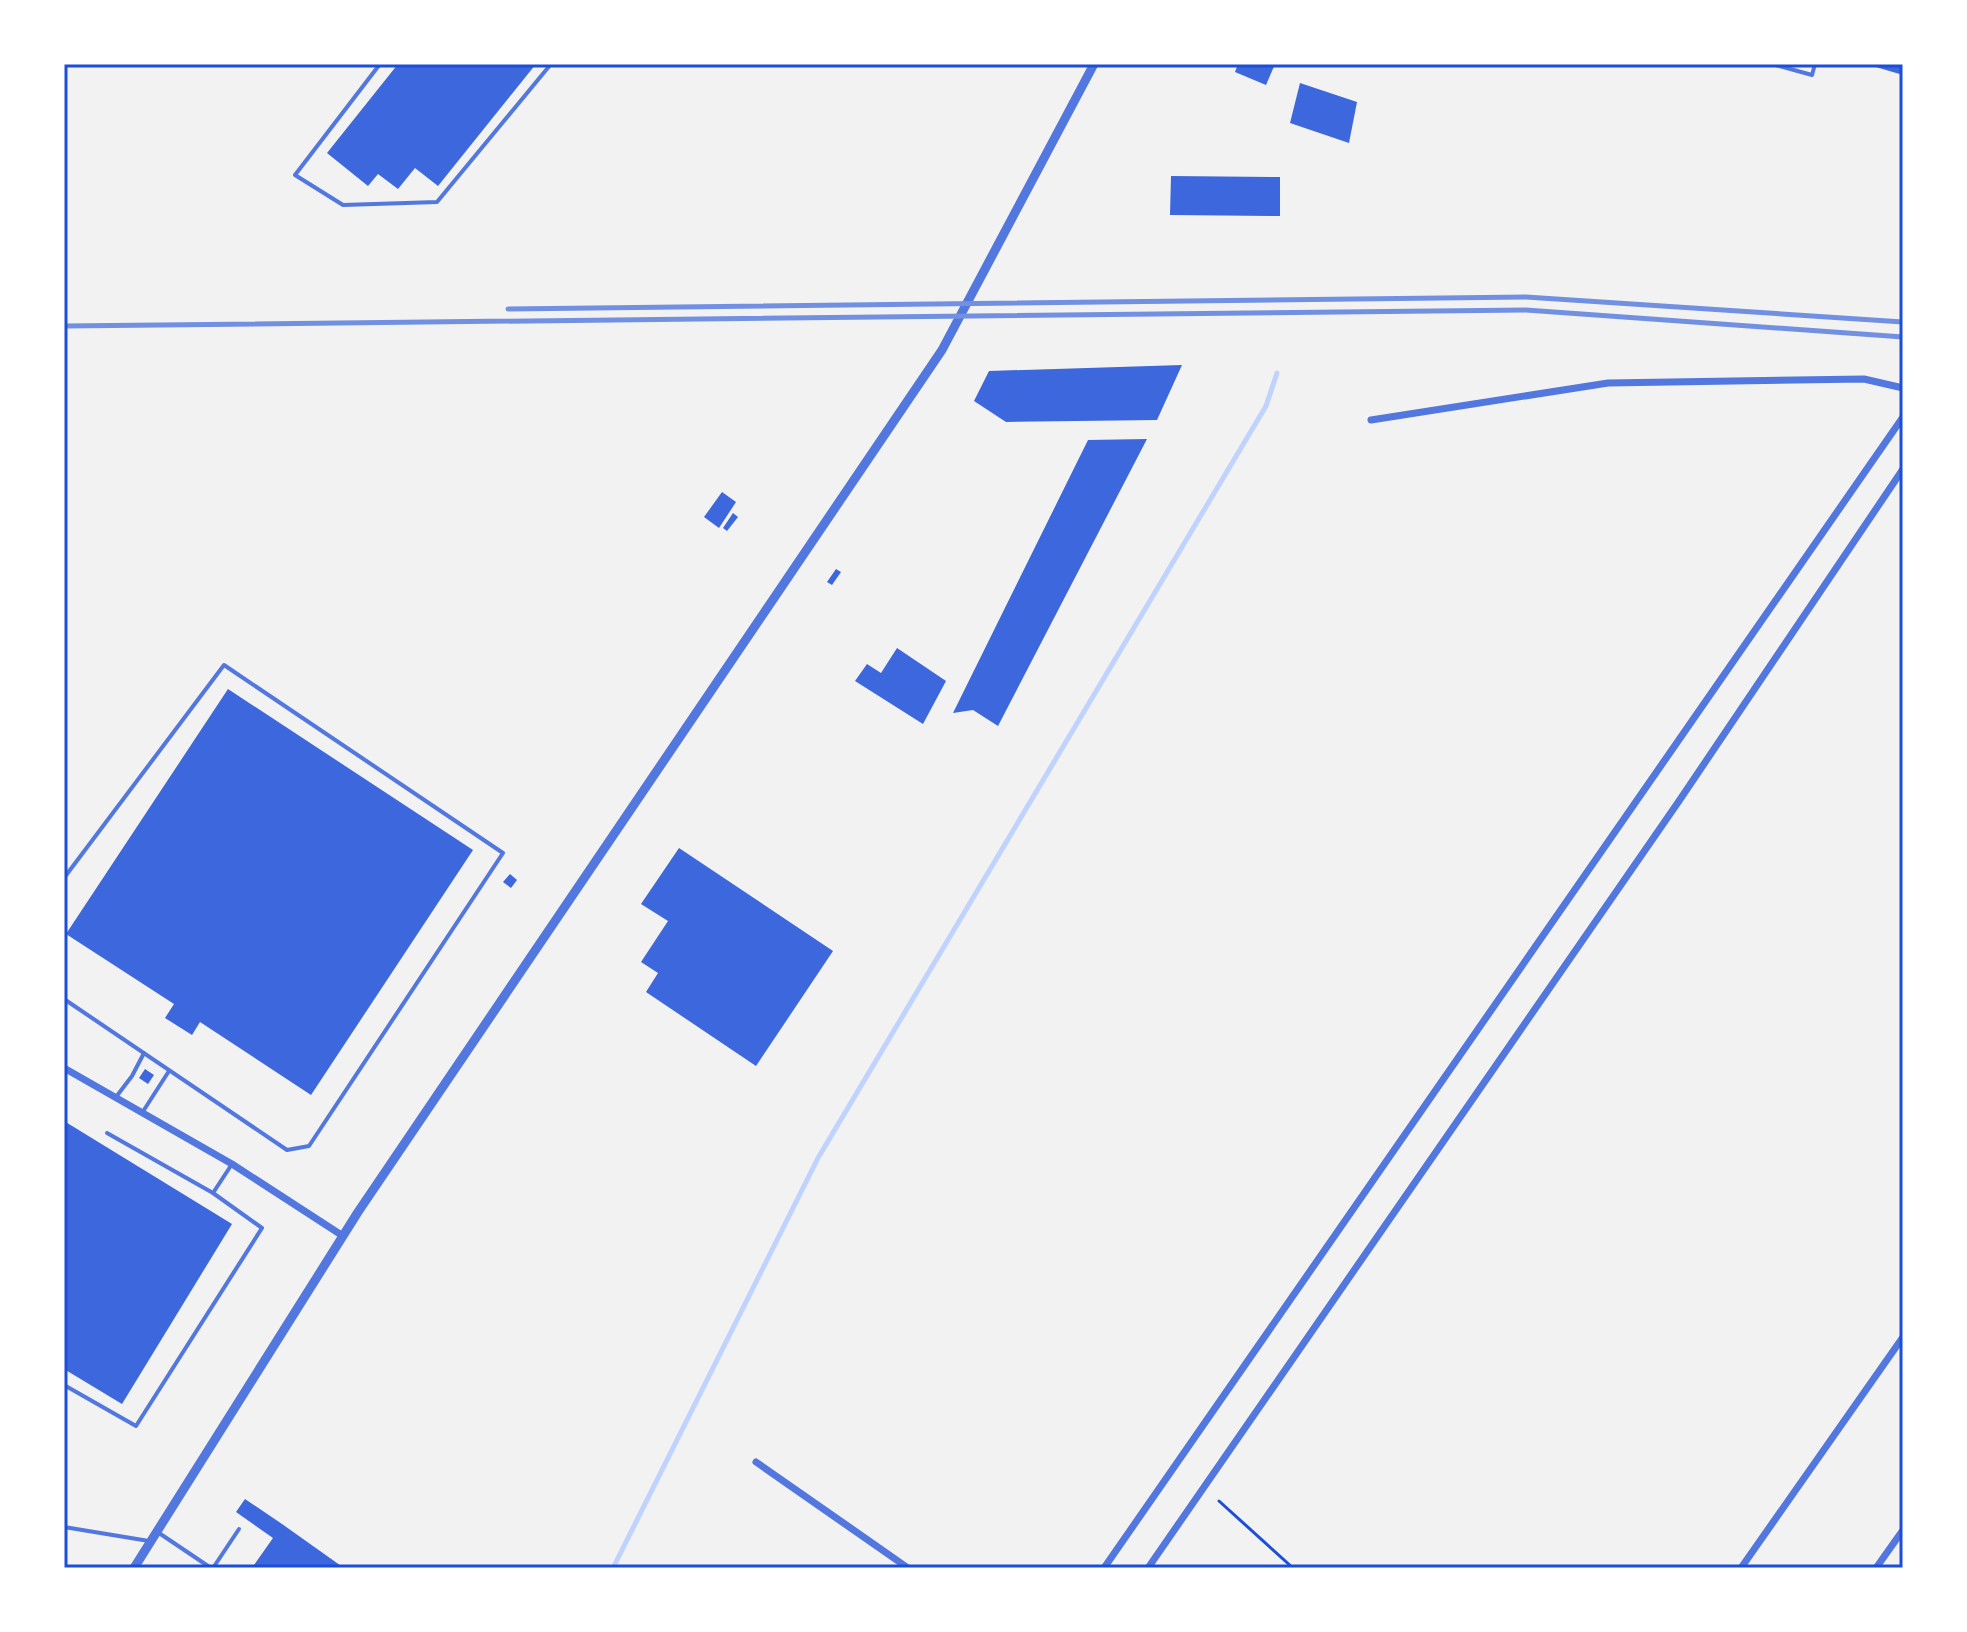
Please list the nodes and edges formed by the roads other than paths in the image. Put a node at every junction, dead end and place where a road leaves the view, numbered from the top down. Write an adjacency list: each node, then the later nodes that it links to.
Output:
1 (380, 64): 2 (lane)
2 (551, 64)
3 (1094, 64): 20 (street)
4 (1772, 64): 5 (lane)
5 (1815, 64)
6 (1903, 388): 8 (street)
7 (1903, 417): 31 (street)
8 (1371, 420)
9 (1903, 469): 32 (street)
10 (64, 878): 14 (lane)
11 (64, 999): 12 (lane)
12 (144, 1053): 14 (lane); 15 (lane)
13 (64, 1068): 15 (street)
14 (169, 1070): 16 (lane)
15 (116, 1097): 16 (street)
16 (142, 1113): 18 (street)
17 (107, 1133): 19 (lane)
18 (232, 1164): 19 (lane); 20 (street)
19 (213, 1193): 22 (lane)
20 (343, 1236): 27 (street)
21 (1903, 1337): 33 (street)
22 (64, 1385)
23 (756, 1462): 30 (street)
24 (64, 1527): 27 (lane)
25 (239, 1529): 29 (lane)
26 (1903, 1530): 34 (street)
27 (154, 1536): 28 (street); 29 (lane)
28 (134, 1568)
29 (212, 1568)
30 (908, 1568)
31 (1104, 1568)
32 (1148, 1568)
33 (1741, 1568)
34 (1876, 1568)

